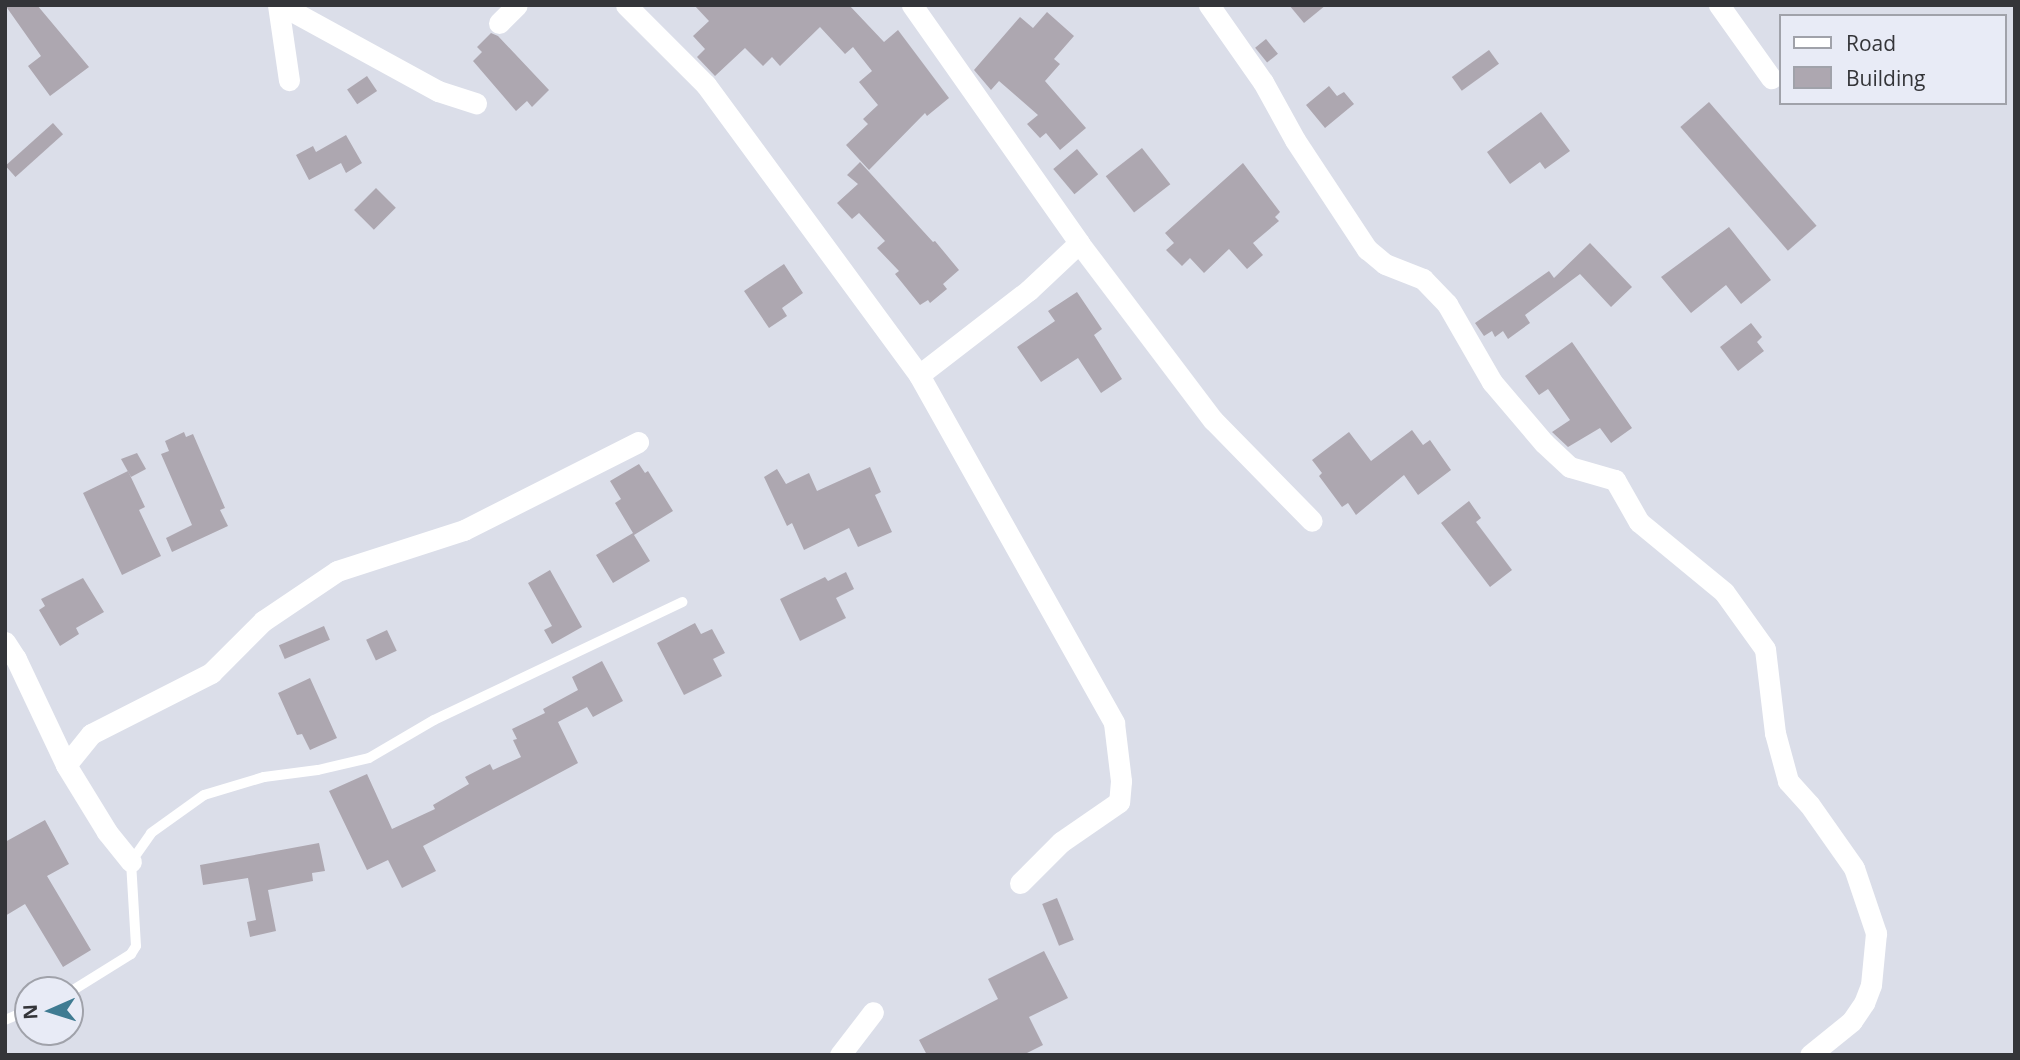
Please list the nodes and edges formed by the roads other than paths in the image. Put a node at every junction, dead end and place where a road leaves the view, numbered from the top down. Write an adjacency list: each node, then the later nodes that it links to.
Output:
1 (280, 5): 9 (street); 10 (street)
2 (517, 5): 7 (street)
3 (626, 5): 12 (street)
4 (912, 5): 11 (street)
5 (1209, 5): 23 (street)
6 (1719, 5): 8 (street)
7 (499, 23)
8 (1772, 78)
9 (289, 80)
10 (476, 103)
11 (1079, 243): 12 (street); 14 (street)
12 (919, 375): 19 (street)
13 (638, 442): 17 (street)
14 (1312, 521)
15 (682, 602): 18 (lane)
16 (5, 642): 17 (street)
17 (66, 765): 18 (street)
18 (131, 862): 20 (lane)
19 (1020, 883)
20 (84, 983)
21 (873, 1012): 22 (street)
22 (840, 1055)
23 (1810, 1055)

